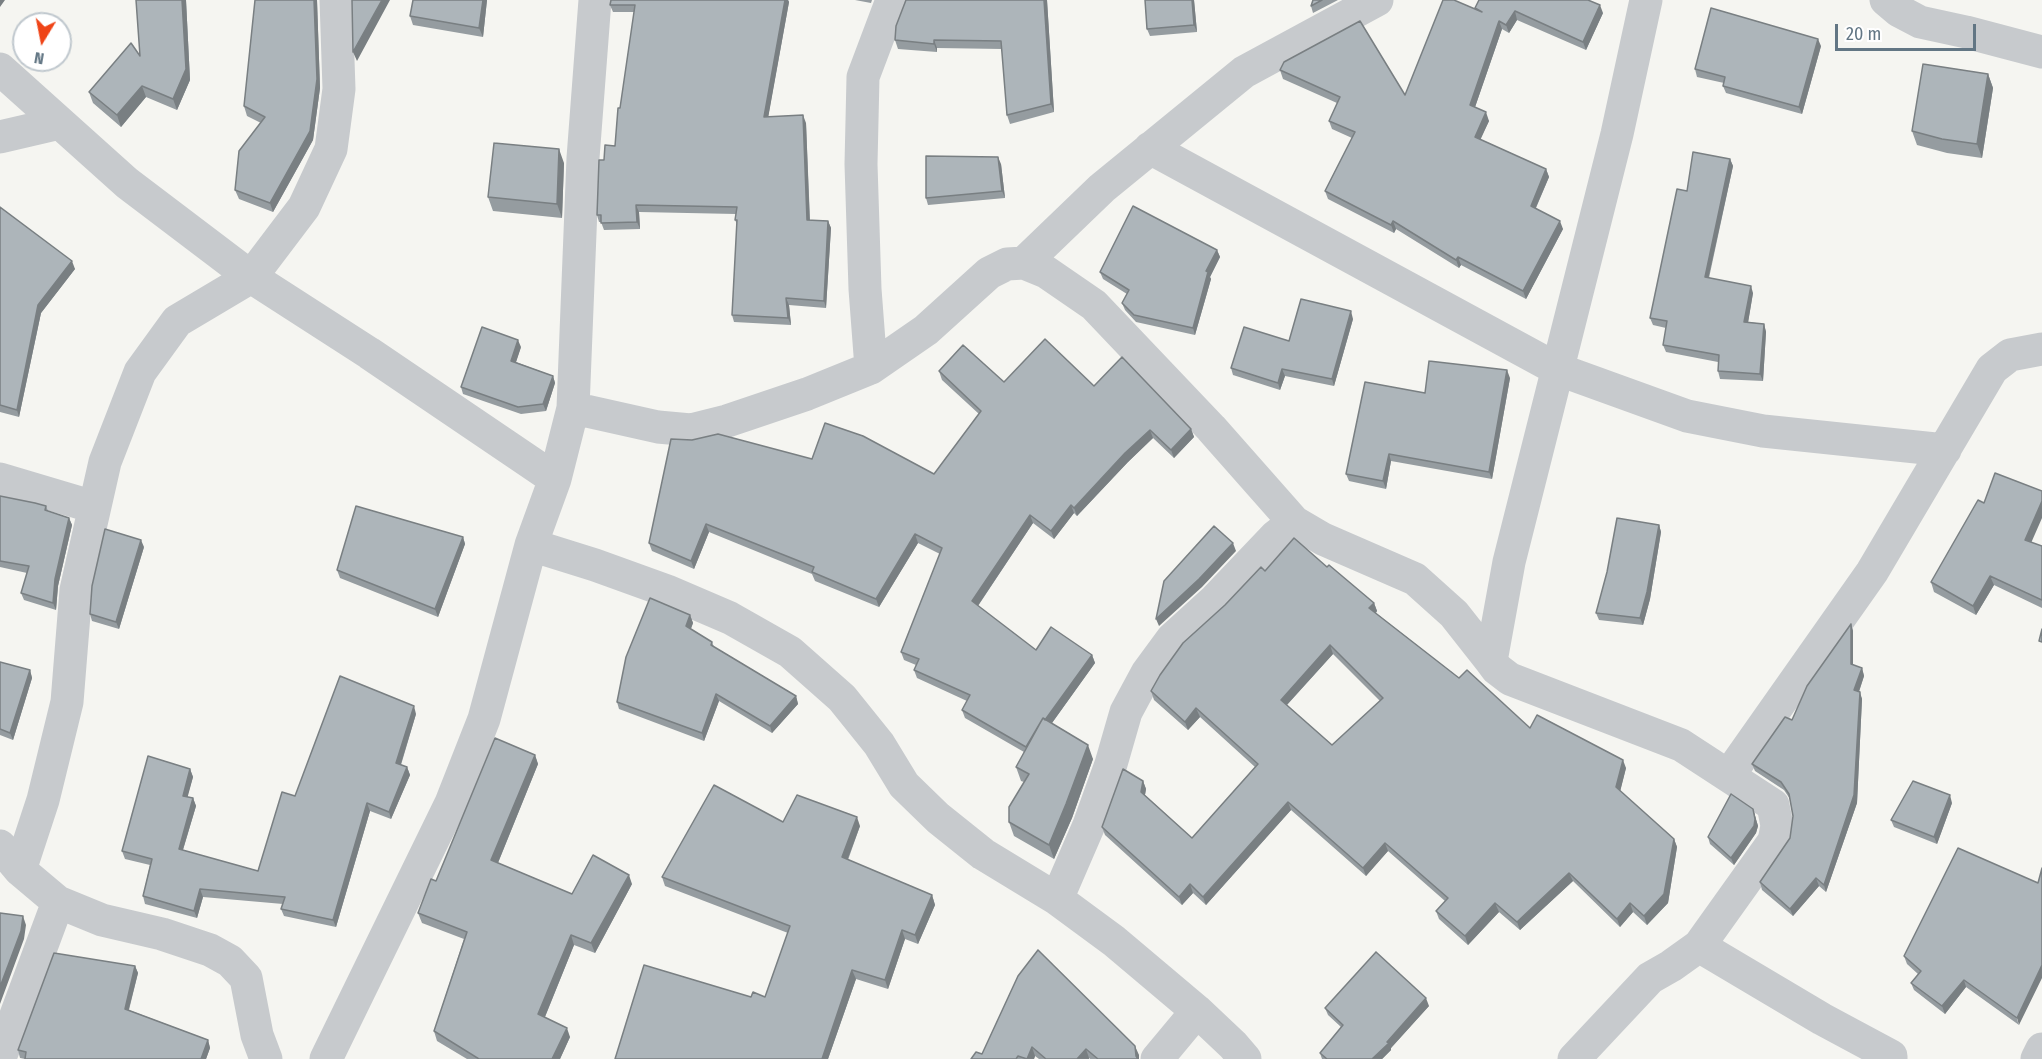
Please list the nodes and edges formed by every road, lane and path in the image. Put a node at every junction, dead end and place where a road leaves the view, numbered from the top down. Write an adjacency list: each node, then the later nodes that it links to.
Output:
1 (336, 0): 13 (street)
2 (595, 0): 17 (street)
3 (892, 0): 15 (street)
4 (1377, 0): 11 (street)
5 (1646, 0): 16 (street)
6 (1886, 0): 7 (street)
7 (2042, 52)
8 (0, 69): 9 (street)
9 (60, 123): 10 (street); 13 (street)
10 (0, 136)
11 (1150, 148): 12 (street); 16 (street)
12 (1024, 263): 15 (street); 22 (street)
13 (251, 278): 20 (street); 21 (street)
14 (2042, 349): 18 (street)
15 (871, 368): 17 (street)
16 (1557, 369): 18 (street); 24 (street)
17 (573, 408): 20 (street)
18 (1945, 450): 25 (street)
19 (0, 479): 21 (street)
20 (555, 479): 23 (street)
21 (94, 507): 27 (street)
22 (1294, 522): 24 (street); 28 (street)
23 (531, 545): 28 (street); 35 (street)
24 (1491, 661): 25 (street)
25 (1729, 775): 30 (street)
26 (0, 846): 27 (street)
27 (20, 870): 29 (street)
28 (1057, 899): 31 (street)
29 (58, 902): 33 (street); 34 (street)
30 (1699, 946): 38 (street); 39 (street)
31 (1197, 1011): 36 (street); 37 (street)
32 (2042, 1049): 40 (street)
33 (0, 1058)
34 (266, 1059)
35 (326, 1059)
36 (1157, 1059)
37 (1245, 1059)
38 (1574, 1059)
39 (1891, 1059)
40 (2037, 1059)

